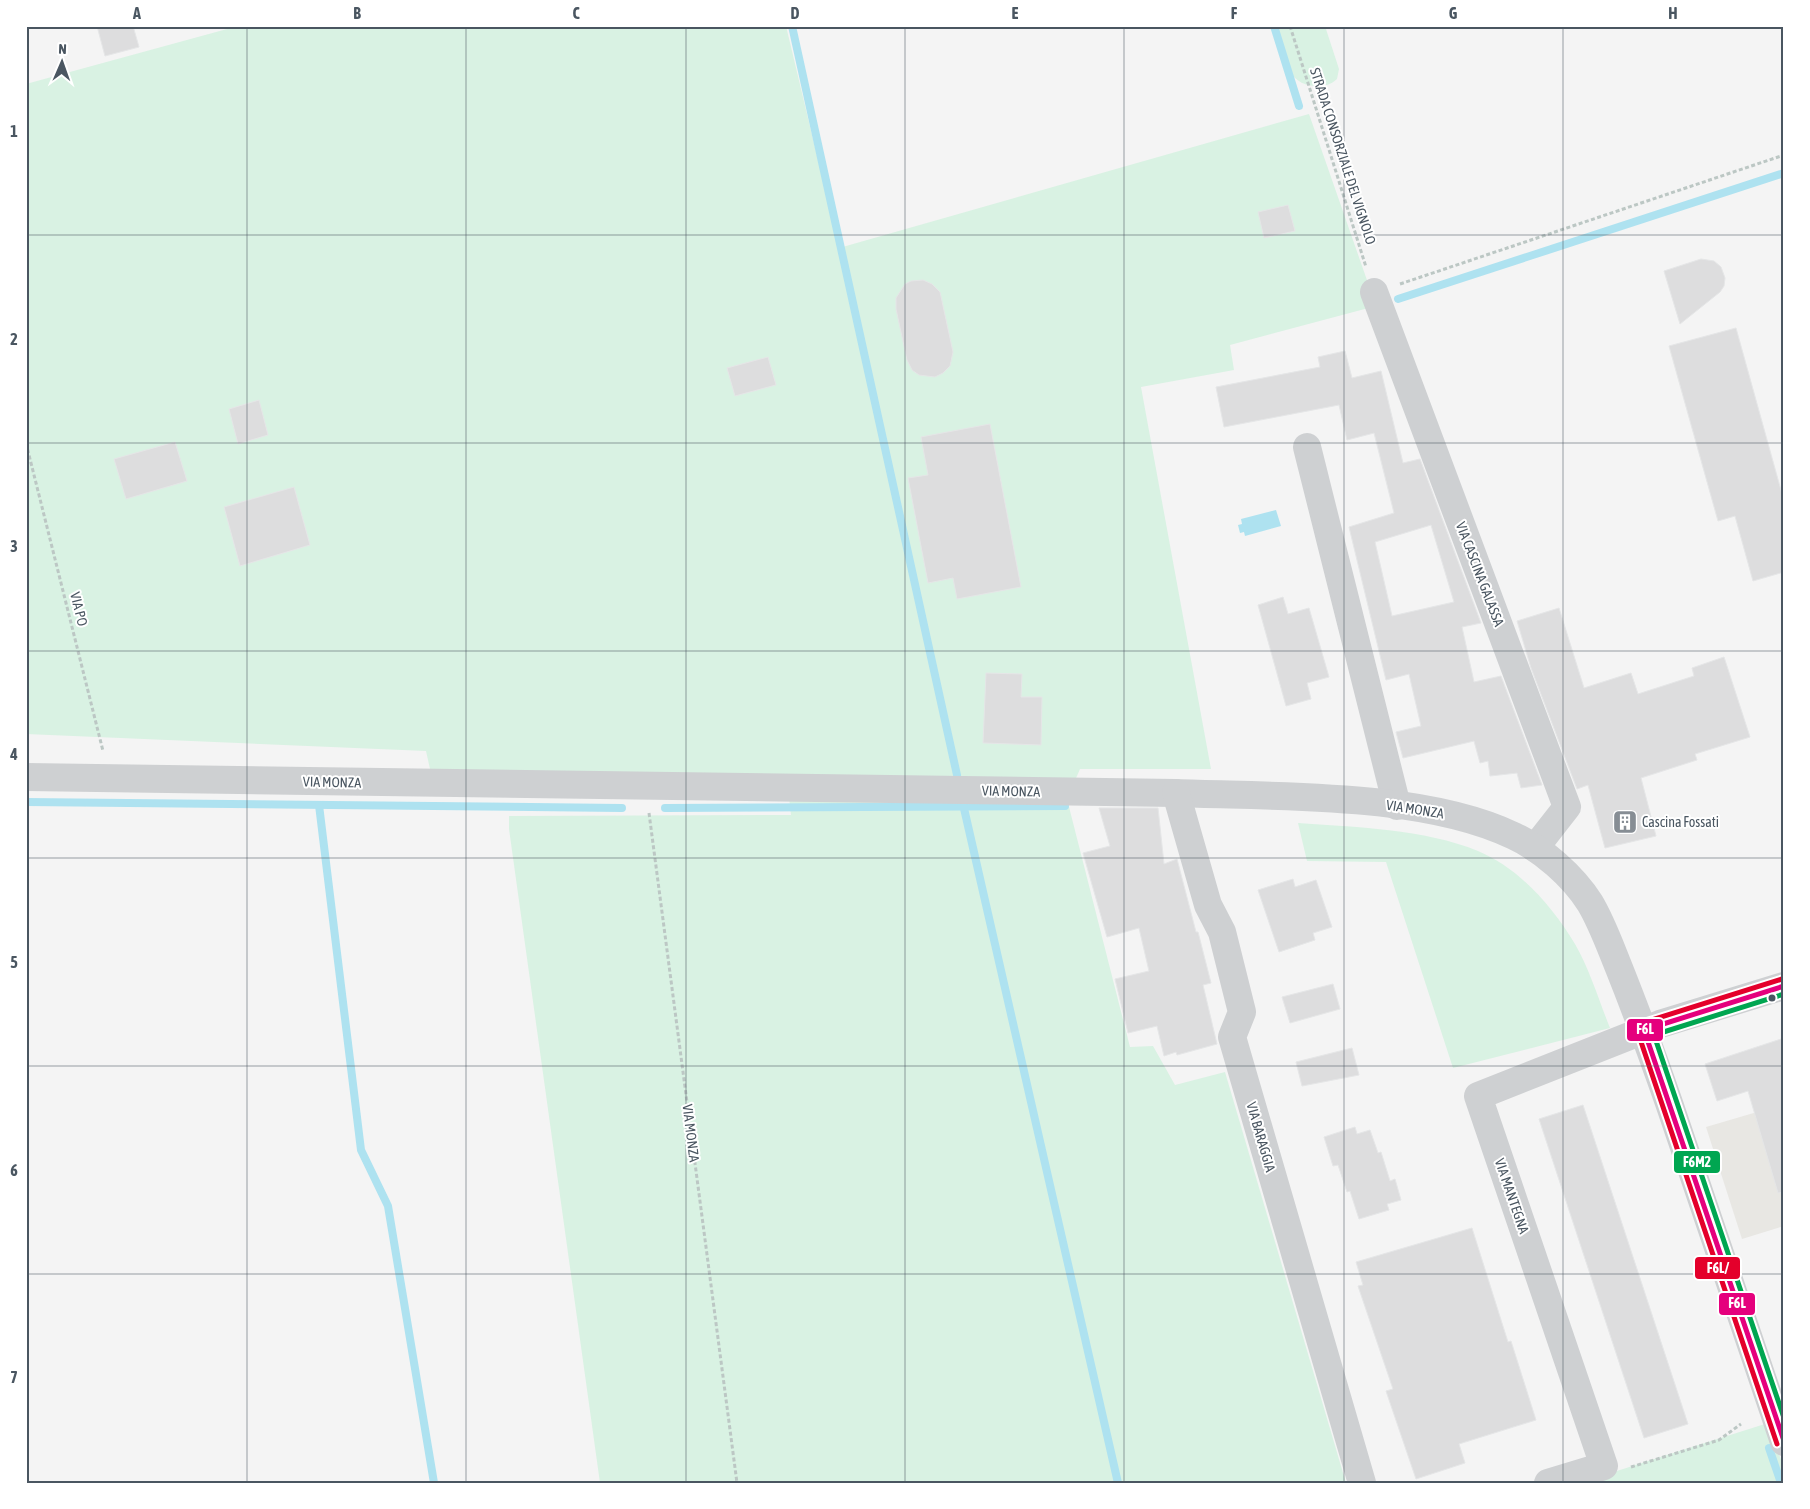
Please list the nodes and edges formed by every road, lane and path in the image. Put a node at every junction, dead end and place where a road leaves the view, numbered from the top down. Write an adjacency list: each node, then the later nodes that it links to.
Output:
1 (1290, 26): 3 (path, STRADA CONSORZIALE DEL VIGNOLO)
2 (1784, 155): 3 (path)
3 (1374, 292): 11 (street, VIA CASCINA GALASSA)
4 (26, 443): 7 (path, VIA PO)
5 (1307, 447): 10 (street)
6 (26, 778): 7 (street, VIA MONZA)
7 (112, 780): 8 (street, VIA MONZA)
8 (638, 785): 9 (street, VIA MONZA); 17 (path, VIA MONZA)
9 (1176, 793): 10 (street, VIA MONZA); 18 (street, VIA BARAGGIA)
10 (1397, 806): 11 (street, VIA MONZA)
11 (1535, 848): 13 (street, VIA MONZA)
12 (1784, 986): 13 (street)
13 (1644, 1030): 15 (street, VIA MONZA); 16 (street, VIA MANTEGNA)
14 (1741, 1424): 16 (path)
15 (1784, 1442)
16 (1604, 1466): 19 (street)
17 (737, 1483)
18 (1362, 1483)
19 (1548, 1483)

